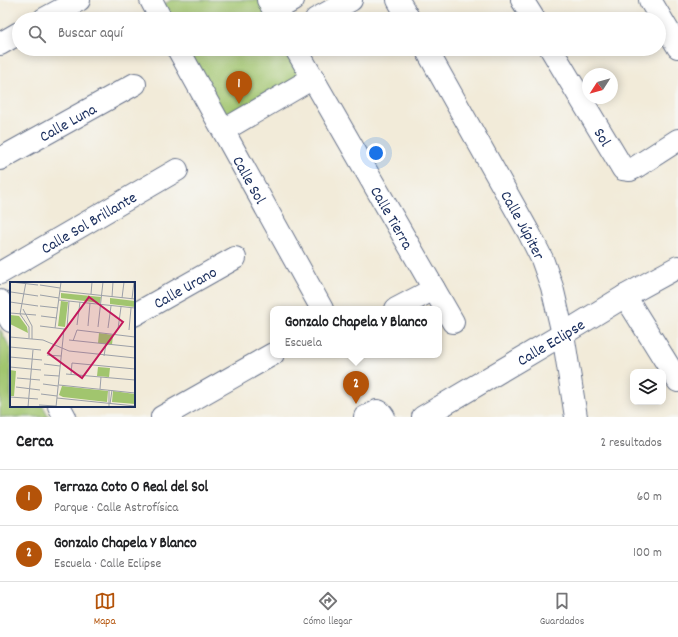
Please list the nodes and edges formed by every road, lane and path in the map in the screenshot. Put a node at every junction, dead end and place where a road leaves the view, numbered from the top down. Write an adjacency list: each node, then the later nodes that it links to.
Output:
1 (79, 0): 8 (street)
2 (293, 0): 7 (street)
3 (351, 0): 9 (street)
4 (398, 0): 10 (street)
5 (522, 0): 11 (street)
6 (650, 0): 12 (street)
7 (274, 10)
8 (57, 12)
9 (329, 12)
10 (405, 12)
11 (530, 12)
12 (657, 12)
13 (666, 27): 16 (street)
14 (12, 37): 15 (street)
15 (0, 44)
16 (678, 47)
17 (182, 56): 23 (street, Calle Sol)
18 (300, 56): 21 (street, Calle Tierra)
19 (430, 56): 38 (street, Calle Júpiter)
20 (555, 56): 24 (street, Sol)
21 (313, 78): 23 (street); 30 (street, Calle Tierra)
22 (135, 84): 25 (street, Calle Luna)
23 (224, 130): 33 (street, Calle Sol)
24 (678, 140)
25 (0, 159)
26 (177, 170): 29 (street, Calle Sol Brillante)
27 (235, 258): 35 (street, Calle Urano)
28 (678, 267): 31 (street, Calle Eclipse)
29 (0, 273)
30 (434, 289): 34 (street); 37 (street, Calle Tierra)
31 (625, 296): 38 (street, Calle Eclipse); 40 (street)
32 (0, 302): 36 (street)
33 (320, 306)
34 (402, 306)
35 (135, 314)
36 (10, 319)
37 (453, 322)
38 (563, 334): 46 (street, Calle Eclipse); 47 (street, Calle Júpiter)
39 (270, 356): 43 (street)
40 (678, 381)
41 (60, 407): 42 (street)
42 (65, 417)
43 (162, 417)
44 (365, 417): 45 (street)
45 (384, 417)
46 (423, 417)
47 (576, 417)

